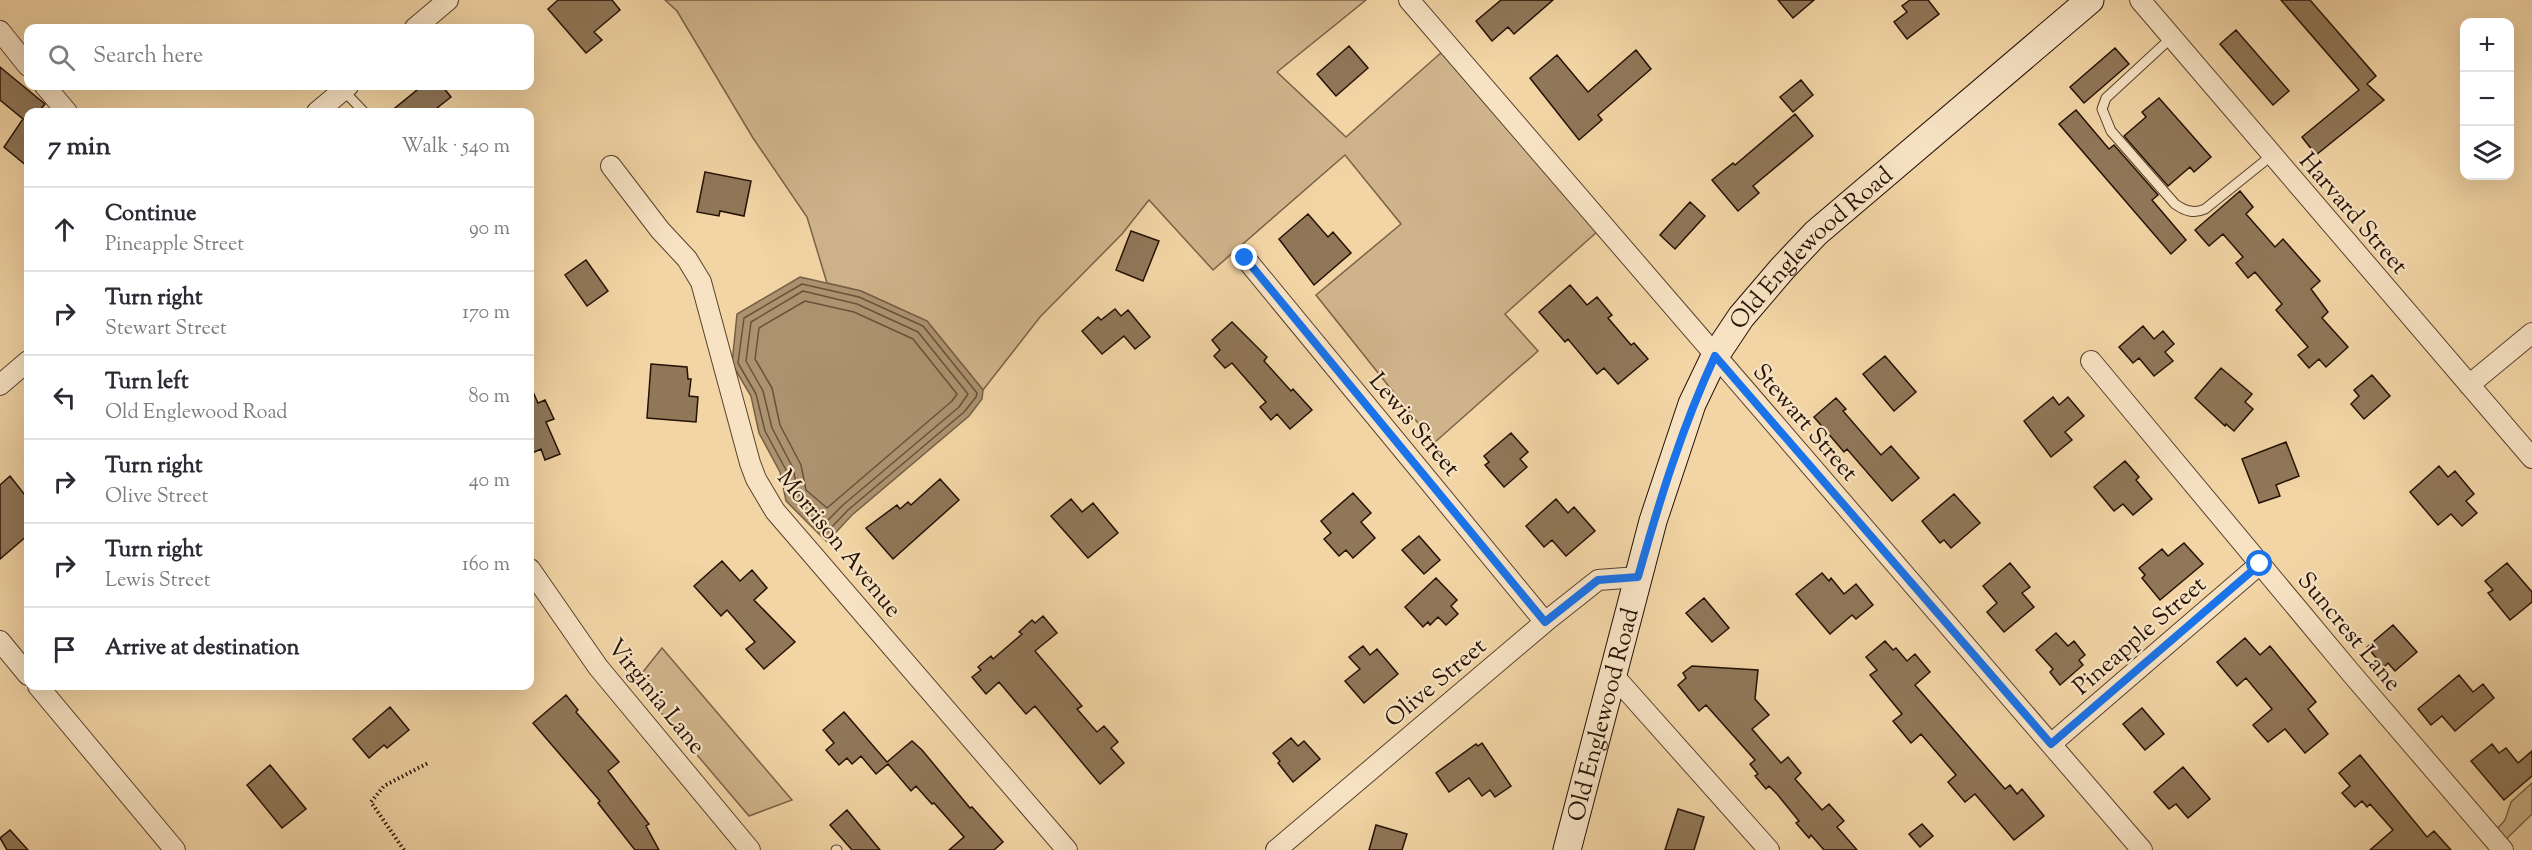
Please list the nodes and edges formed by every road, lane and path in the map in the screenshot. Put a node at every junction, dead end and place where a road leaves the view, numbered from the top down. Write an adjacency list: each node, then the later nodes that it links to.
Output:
1 (448, 0): 5 (street)
2 (1409, 0): 19 (street, Stewart Street)
3 (2090, 0): 19 (street, Old Englewood Road)
4 (2140, 0): 7 (street, Harvard Street)
5 (420, 24)
6 (0, 31): 8 (street)
7 (2171, 38): 15 (street, Harvard Street); 15 (lane)
8 (24, 61)
9 (48, 90): 12 (street)
10 (344, 90): 13 (street)
11 (348, 90): 14 (lane)
12 (64, 108)
13 (322, 108)
14 (361, 108)
15 (2271, 156): 23 (street, Harvard Street)
16 (611, 166): 38 (street, Morrison Avenue)
17 (1245, 258): 28 (street, Lewis Street)
18 (2532, 333): 23 (street)
19 (1715, 356): 27 (street, Old Englewood Road); 33 (street, Stewart Street)
20 (2091, 361): 25 (street, Suncrest Lane)
21 (24, 364): 22 (street)
22 (0, 385)
23 (2469, 385): 24 (street, Harvard Street)
24 (2532, 458)
25 (2260, 564): 33 (street, Pineapple Street); 43 (street, Suncrest Lane)
26 (534, 575): 37 (street, Virginia Lane)
27 (1638, 577): 28 (street, Olive Street); 31 (street, Old Englewood Road)
28 (1545, 622): 39 (street, Olive Street)
29 (0, 640): 30 (street)
30 (24, 670)
31 (1614, 676): 40 (street, Old Englewood Road); 41 (street)
32 (41, 690): 35 (street)
33 (2051, 744): 42 (street, Stewart Street)
34 (428, 763): 36 (path)
35 (175, 850)
36 (404, 850)
37 (750, 850)
38 (1067, 850)
39 (1276, 850)
40 (1567, 850)
41 (1769, 850)
42 (2142, 850)
43 (2503, 850)

